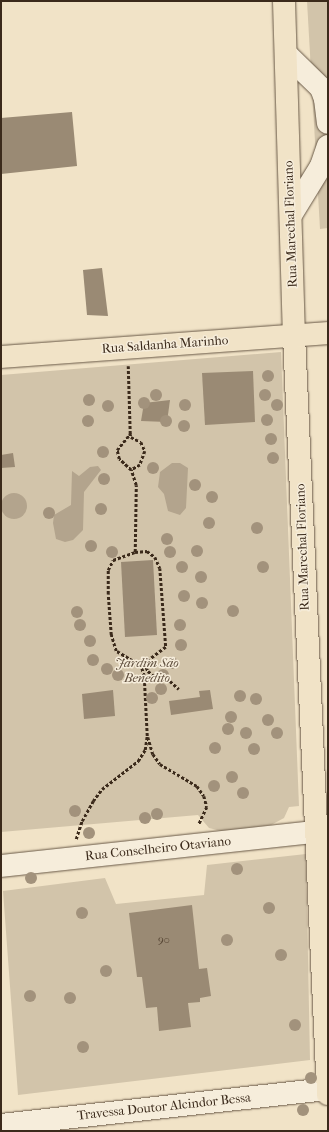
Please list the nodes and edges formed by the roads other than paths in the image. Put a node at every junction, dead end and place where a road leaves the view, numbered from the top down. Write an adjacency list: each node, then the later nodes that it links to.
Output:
1 (284, 1): 2 (main road, Rua Marechal Floriano)
2 (286, 54): 3 (street); 5 (main road, Rua Marechal Floriano)
3 (328, 123)
4 (328, 146): 5 (street)
5 (291, 215): 7 (main road, Rua Marechal Floriano)
6 (328, 333): 7 (main road, Rua Saldanha Marinho)
7 (294, 336): 8 (main road, Rua Saldanha Marinho); 9 (main road, Rua Marechal Floriano)
8 (1, 357)
9 (315, 832): 10 (street, Rua Conselheiro Otaviano); 11 (main road, Rua Marechal Floriano)
10 (1, 866)
11 (328, 1088): 12 (main road, Rua Marechal Floriano); 13 (street, Travessa Doutor Alcindor Bessa)
12 (328, 1094)
13 (1, 1125)

